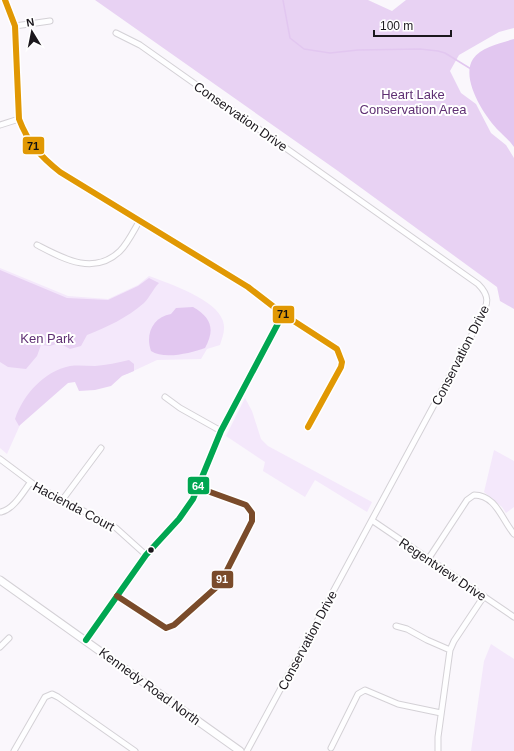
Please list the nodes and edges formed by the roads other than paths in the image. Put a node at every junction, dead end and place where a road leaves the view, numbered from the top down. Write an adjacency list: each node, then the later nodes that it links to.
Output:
1 (5, 0): 3 (street)
2 (50, 21): 3 (street)
3 (14, 26): 5 (street)
4 (116, 34): 19 (street, Conservation Drive)
5 (19, 119): 6 (street); 7 (street)
6 (0, 125)
7 (140, 220): 8 (street); 9 (street)
8 (37, 245)
9 (283, 314): 11 (street); 12 (street)
10 (165, 396): 12 (street)
11 (308, 427)
12 (221, 431): 16 (street)
13 (101, 448): 17 (street)
14 (0, 458): 15 (street, Hacienda Court)
15 (30, 483): 17 (street, Hacienda Court); 18 (street)
16 (199, 488): 21 (street); 24 (street)
17 (63, 499): 21 (street, Hacienda Court)
18 (1, 512)
19 (373, 521): 22 (street, Regentview Drive); 37 (street, Conservation Drive)
20 (514, 534): 22 (street)
21 (146, 555): 24 (street)
22 (429, 558): 25 (street, Regentview Drive)
23 (0, 580): 29 (main road, Kennedy Road North)
24 (117, 596): 29 (street)
25 (484, 596): 26 (street, Regentview Drive); 31 (street)
26 (514, 617)
27 (396, 626): 31 (street)
28 (9, 638): 30 (street)
29 (86, 640): 36 (main road, Kennedy Road North)
30 (0, 647)
31 (450, 650): 32 (street)
32 (441, 713): 33 (street); 38 (street)
33 (331, 748)
34 (16, 750): 35 (street)
35 (135, 751)
36 (240, 751)
37 (247, 751)
38 (438, 751)

